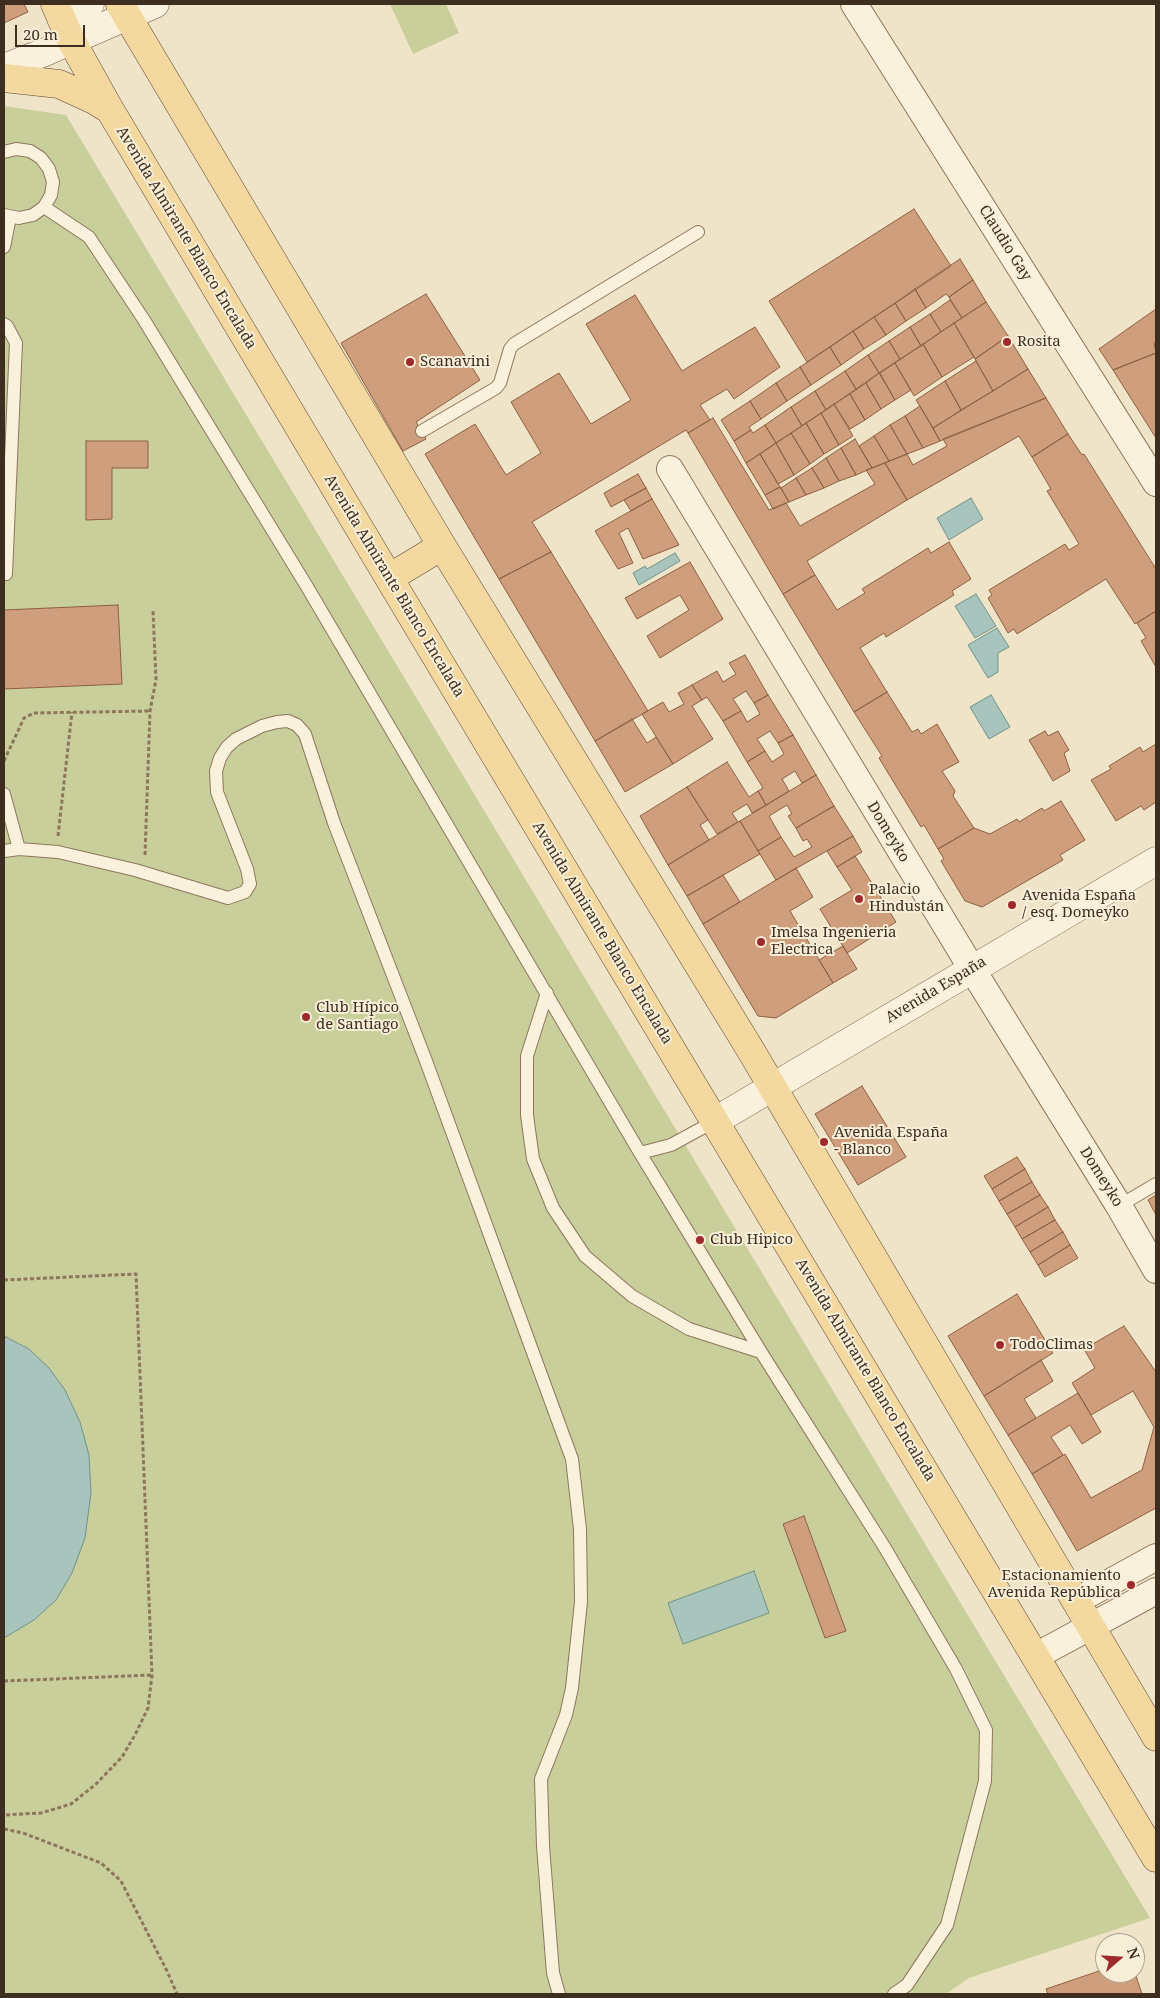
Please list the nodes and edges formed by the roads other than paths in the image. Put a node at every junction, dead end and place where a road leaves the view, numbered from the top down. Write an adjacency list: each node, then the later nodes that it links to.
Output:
1 (90, 4): 5 (street)
2 (155, 4): 4 (street)
3 (854, 4): 17 (street, Claudio Gay)
4 (123, 10): 5 (street); 18 (main road)
5 (63, 21): 6 (street); 8 (main road, Avenida Almirante Blanco Encalada)
6 (4, 68)
7 (4, 78): 8 (main road)
8 (110, 110): 20 (main road, Avenida Almirante Blanco Encalada)
9 (4, 152): 10 (lane)
10 (44, 207): 11 (lane); 26 (lane)
11 (7, 215): 13 (lane)
12 (698, 232): 15 (lane)
13 (4, 247)
14 (4, 324): 19 (lane)
15 (422, 431)
16 (670, 469): 25 (street, Domeyko)
17 (1156, 483)
18 (442, 546): 20 (main road); 27 (main road)
19 (6, 574)
20 (389, 578): 28 (main road, Avenida Almirante Blanco Encalada)
21 (4, 794): 22 (lane)
22 (19, 849): 23 (lane); 41 (lane)
23 (4, 851)
24 (1156, 861): 25 (street, Avenida España)
25 (972, 969): 27 (street, Avenida España); 31 (street, Domeyko)
26 (547, 993): 29 (lane); 33 (lane)
27 (772, 1087): 28 (street, Avenida España); 36 (main road)
28 (716, 1121): 29 (lane); 38 (main road, Avenida Almirante Blanco Encalada)
29 (640, 1153): 33 (lane)
30 (1156, 1184): 31 (lane)
31 (1119, 1206): 32 (street, Domeyko)
32 (1156, 1270)
33 (761, 1352): 42 (lane)
34 (1156, 1557): 36 (street)
35 (1156, 1591): 37 (street)
36 (1076, 1601): 37 (main road)
37 (1092, 1626): 38 (street); 39 (main road)
38 (1036, 1656): 40 (main road, Avenida Almirante Blanco Encalada)
39 (1156, 1737)
40 (1156, 1858)
41 (558, 1994)
42 (894, 1994)

